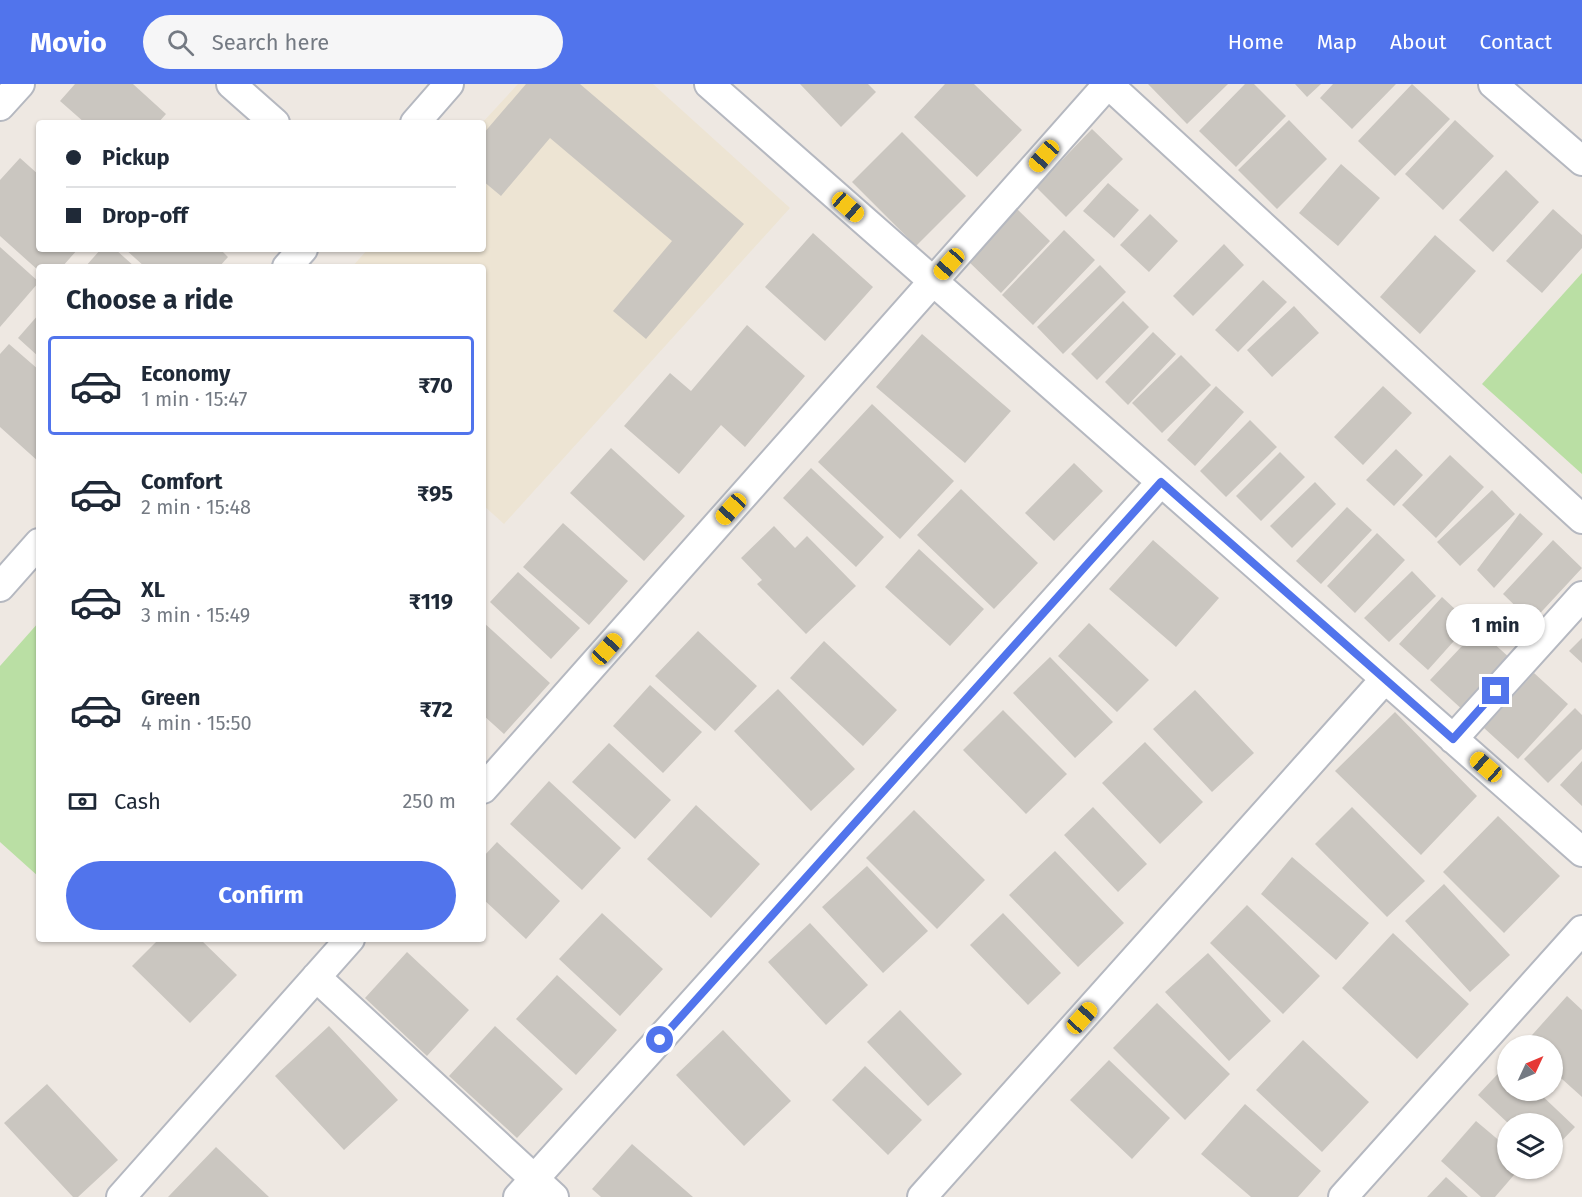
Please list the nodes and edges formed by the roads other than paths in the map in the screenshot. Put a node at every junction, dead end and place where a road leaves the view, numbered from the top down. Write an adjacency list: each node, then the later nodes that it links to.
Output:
1 (20, 84): 7 (street)
2 (231, 84): 8 (street)
3 (449, 84): 9 (street)
4 (1108, 84): 13 (street); 15 (street)
5 (1493, 84): 10 (street)
6 (711, 85): 13 (street)
7 (0, 106)
8 (272, 120)
9 (418, 120)
10 (1582, 161)
11 (300, 252): 12 (street)
12 (290, 264)
13 (933, 282): 14 (street); 21 (street)
14 (1161, 482): 19 (street); 26 (street)
15 (1582, 519)
16 (36, 546): 17 (street)
17 (0, 587)
18 (1582, 596): 20 (street)
19 (1385, 679): 20 (street); 28 (street)
20 (1453, 739): 22 (street)
21 (486, 786)
22 (1582, 852)
23 (1582, 930): 29 (street)
24 (347, 942): 25 (street)
25 (316, 977): 26 (street); 27 (street)
26 (535, 1191)
27 (121, 1197)
28 (922, 1197)
29 (1343, 1197)

